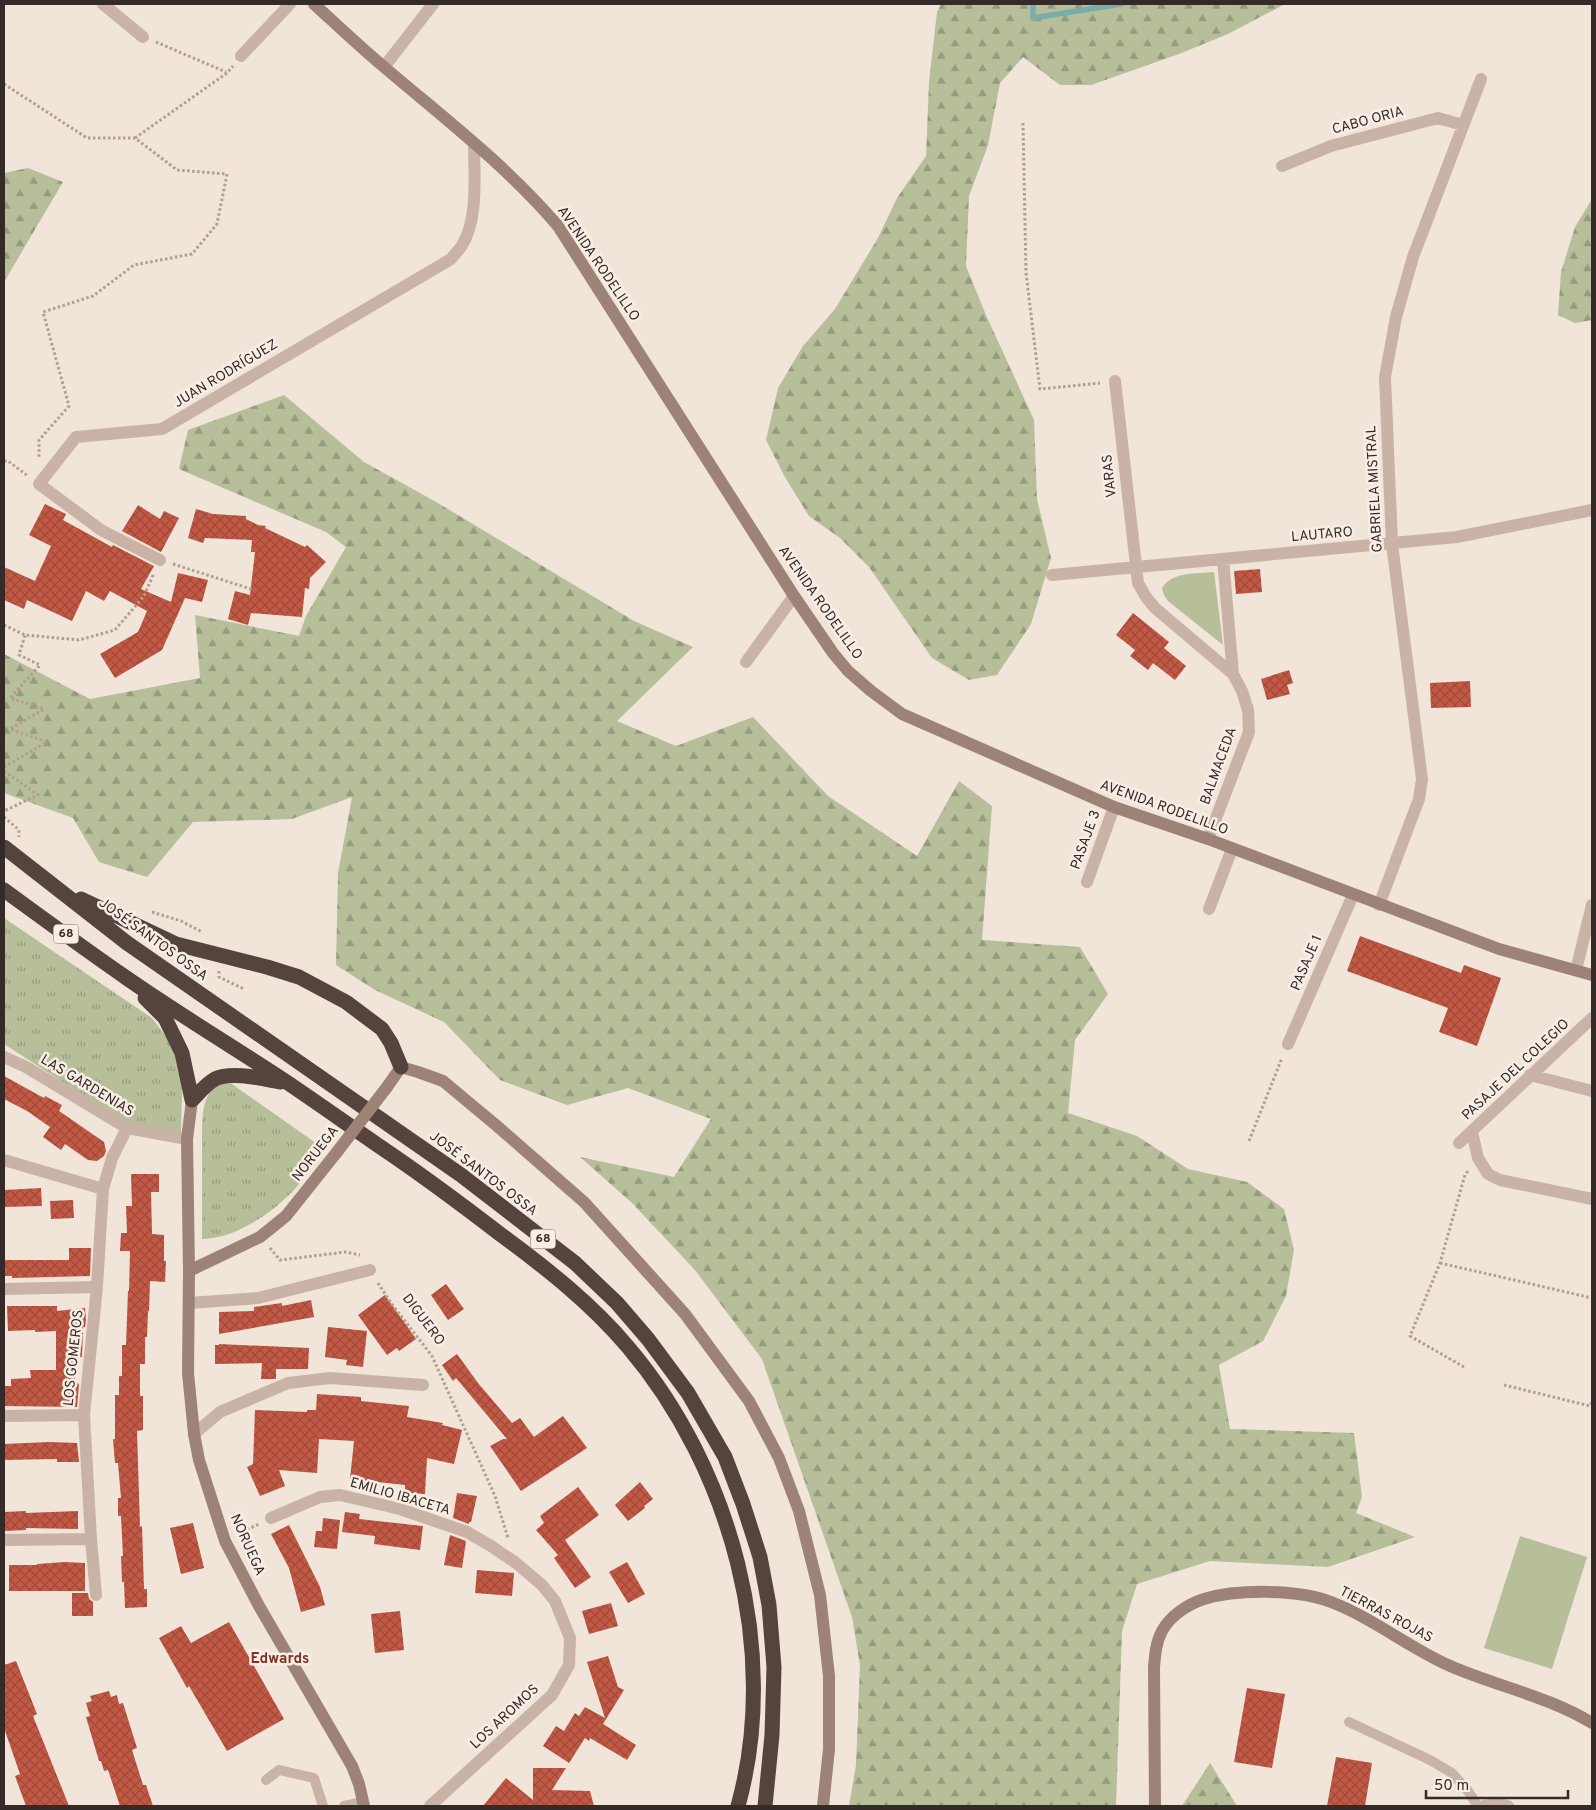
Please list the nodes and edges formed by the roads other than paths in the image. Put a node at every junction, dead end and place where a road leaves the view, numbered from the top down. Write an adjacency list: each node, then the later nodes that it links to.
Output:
1 (103, 4): 5 (street)
2 (290, 4): 6 (street)
3 (314, 4): 7 (street, AVENIDA RODELILLO)
4 (433, 4): 7 (street)
5 (144, 37)
6 (241, 56)
7 (384, 67): 10 (street, AVENIDA RODELILLO)
8 (1481, 79): 9 (street, GABRIELA MISTRAL)
9 (1463, 125): 11 (street, CABO ORIA); 14 (street, GABRIELA MISTRAL)
10 (474, 144): 16 (street, JUAN RODRÍGUEZ); 19 (street, AVENIDA RODELILLO)
11 (1282, 166)
12 (1115, 381): 17 (street, VARAS)
13 (1592, 510): 14 (street, LAUTARO)
14 (1392, 544): 15 (street, LAUTARO); 30 (street, GABRIELA MISTRAL)
15 (1222, 559): 17 (street, LAUTARO); 21 (street, BALMACEDA)
16 (160, 560)
17 (1136, 567): 18 (street, LAUTARO); 21 (street, BALMACEDA)
18 (1052, 575)
19 (794, 596): 20 (street); 22 (street, AVENIDA RODELILLO)
20 (746, 662)
21 (1233, 674): 23 (street, BALMACEDA)
22 (1114, 807): 23 (street, AVENIDA RODELILLO); 27 (street, PASAJE 3)
23 (1208, 840): 25 (street, AVENIDA RODELILLO)
24 (4, 847): 26 (highway, JOSÉ SANTOS OSSA / 68)
25 (1232, 849): 29 (street, AVENIDA RODELILLO); 32 (street)
26 (22, 862): 39 (highway); 73 (highway, JOSÉ SANTOS OSSA / 68)
27 (1087, 882)
28 (4, 890): 35 (highway, 68)
29 (1353, 895): 30 (street, AVENIDA RODELILLO); 37 (street, PASAJE 1)
30 (1379, 905): 33 (street, AVENIDA RODELILLO)
31 (1592, 906): 33 (street)
32 (1209, 909)
33 (1576, 970): 34 (street, AVENIDA RODELILLO)
34 (1592, 975)
35 (128, 979): 41 (highway, 68); 43 (highway)
36 (1592, 1018): 40 (street, PASAJE DEL COLEGIO)
37 (1288, 1044)
38 (4, 1057): 44 (street, LAS GARDENIAS)
39 (401, 1067): 52 (street, NORUEGA, bridge); 74 (street)
40 (1530, 1075): 42 (street); 45 (street, PASAJE DEL COLEGIO)
41 (287, 1083): 43 (highway); 72 (highway, 68)
42 (1592, 1091)
43 (192, 1100): 46 (street, NORUEGA)
44 (127, 1128): 46 (street, LAS GARDENIAS); 49 (street, LOS GOMEROS)
45 (1472, 1132): 47 (street, PASAJE DEL COLEGIO); 50 (street)
46 (187, 1140): 52 (street, NORUEGA)
47 (1459, 1143)
48 (4, 1160): 49 (street)
49 (103, 1189): 53 (street, LOS GOMEROS)
50 (1592, 1199)
51 (370, 1270): 55 (street)
52 (189, 1271): 55 (street, NORUEGA)
53 (97, 1287): 54 (street); 57 (street, LOS GOMEROS)
54 (4, 1290)
55 (189, 1303): 59 (street, NORUEGA)
56 (423, 1385): 59 (street)
57 (84, 1415): 58 (street); 61 (street, LOS GOMEROS)
58 (4, 1416)
59 (194, 1434): 68 (street, NORUEGA)
60 (271, 1518): 63 (street, EMILIO IBACETA)
61 (91, 1539): 62 (street); 64 (street, LOS GOMEROS)
62 (4, 1540)
63 (516, 1563): 71 (street, LOS AROMOS)
64 (96, 1595)
65 (1349, 1722): 76 (lane)
66 (1592, 1723): 75 (street, TIERRAS ROJAS)
67 (266, 1780): 69 (lane)
68 (364, 1804): 70 (lane)
69 (323, 1806)
70 (344, 1806)
71 (430, 1806)
72 (738, 1806)
73 (765, 1806)
74 (823, 1806)
75 (1155, 1806)
76 (1478, 1806)
77 (1484, 1806): 78 (street)
78 (1508, 1806)

